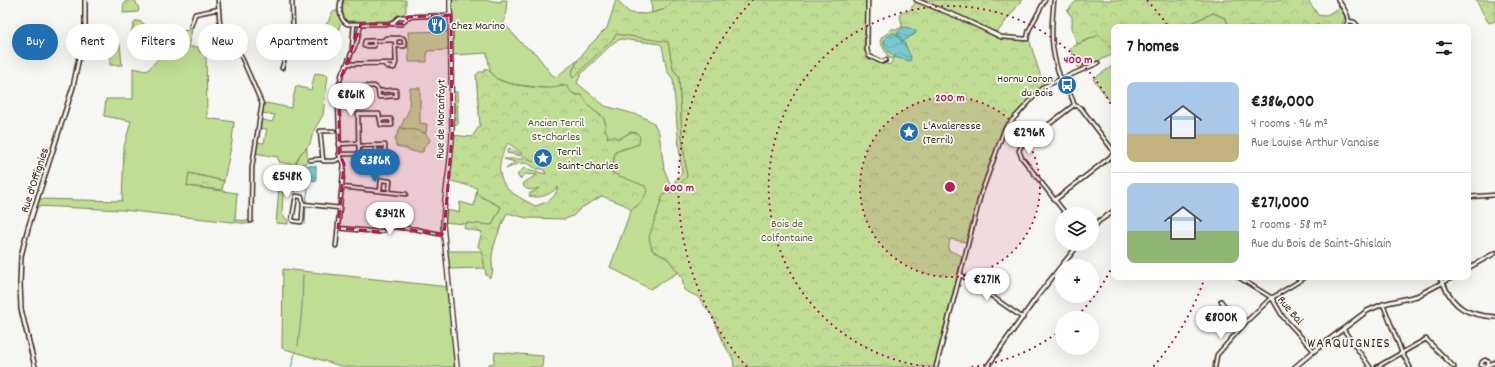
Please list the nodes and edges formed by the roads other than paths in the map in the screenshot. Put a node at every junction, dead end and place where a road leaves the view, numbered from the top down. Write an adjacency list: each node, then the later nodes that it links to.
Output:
1 (85, 0): 83 (street, Rue d'Offignies)
2 (218, 0): 11 (street)
3 (292, 0): 30 (street)
4 (341, 0): 15 (street)
5 (450, 0): 12 (main road, Rue de Moranfayt)
6 (868, 0): 27 (street)
7 (916, 0): 8 (street)
8 (1045, 0)
9 (1054, 0): 31 (street)
10 (1338, 0): 14 (street)
11 (219, 9): 20 (street); 58 (street)
12 (451, 15): 13 (street); 61 (main road, Rue de Moranfayt)
13 (408, 17): 17 (street); 17 (street)
14 (1349, 21): 18 (street); 19 (street)
15 (354, 24): 16 (street); 21 (street)
16 (361, 24): 17 (street); 22 (street)
17 (391, 24)
18 (1347, 24)
19 (1356, 24)
20 (191, 26)
21 (354, 38): 22 (street); 26 (street)
22 (358, 38): 26 (street)
23 (396, 39): 24 (street); 25 (street); 25 (street)
24 (374, 41)
25 (395, 46): 28 (street)
26 (352, 51): 28 (street)
27 (886, 60)
28 (347, 63): 32 (street)
29 (1098, 63): 31 (street)
30 (282, 68)
31 (1061, 79): 34 (street); 66 (street)
32 (339, 87): 33 (street); 37 (street)
33 (379, 91): 33 (street)
34 (1074, 105): 40 (street); 53 (street)
35 (380, 119): 35 (street); 38 (street)
36 (334, 131): 45 (street)
37 (339, 144): 38 (street); 41 (street)
38 (359, 144): 39 (street); 42 (street)
39 (375, 146): 39 (street)
40 (1111, 148)
41 (339, 154): 42 (street); 45 (street); 47 (street)
42 (359, 154): 46 (street)
43 (1111, 156): 53 (street)
44 (310, 160): 45 (street)
45 (322, 160)
46 (359, 161)
47 (342, 187): 48 (street); 56 (street)
48 (380, 191): 49 (street); 49 (street)
49 (389, 192): 50 (street)
50 (406, 194)
51 (1495, 194): 52 (street)
52 (1471, 197)
53 (1055, 200): 55 (street)
54 (303, 204): 54 (street); 56 (street)
55 (1060, 207)
56 (340, 208): 60 (street)
57 (1111, 213): 59 (street)
58 (251, 221)
59 (1099, 221)
60 (338, 228): 61 (street); 62 (street)
61 (444, 235): 84 (main road, Rue de Moranfayt)
62 (336, 246)
63 (1073, 251): 75 (street)
64 (1495, 253): 65 (street)
65 (1471, 266)
66 (960, 274): 75 (street); 85 (street)
67 (1242, 280): 72 (street)
68 (1301, 280): 72 (street)
69 (1441, 280): 71 (street)
70 (1448, 280): 71 (street)
71 (1443, 283): 74 (street); 76 (street)
72 (1271, 299): 77 (street); 79 (street, Rue Bal)
73 (1222, 300): 77 (street)
74 (1383, 304): 78 (street); 80 (street)
75 (1023, 318): 86 (street)
76 (1495, 318)
77 (1247, 321): 87 (street)
78 (1343, 329): 79 (street); 89 (street)
79 (1314, 350): 88 (street)
80 (1402, 353): 90 (street); 91 (street); 92 (street)
81 (1495, 362): 82 (street)
82 (1487, 366)
83 (35, 367)
84 (457, 367)
85 (936, 367)
86 (987, 367)
87 (1215, 367)
88 (1295, 367)
89 (1370, 367)
90 (1376, 367)
91 (1410, 367)
92 (1454, 367)

